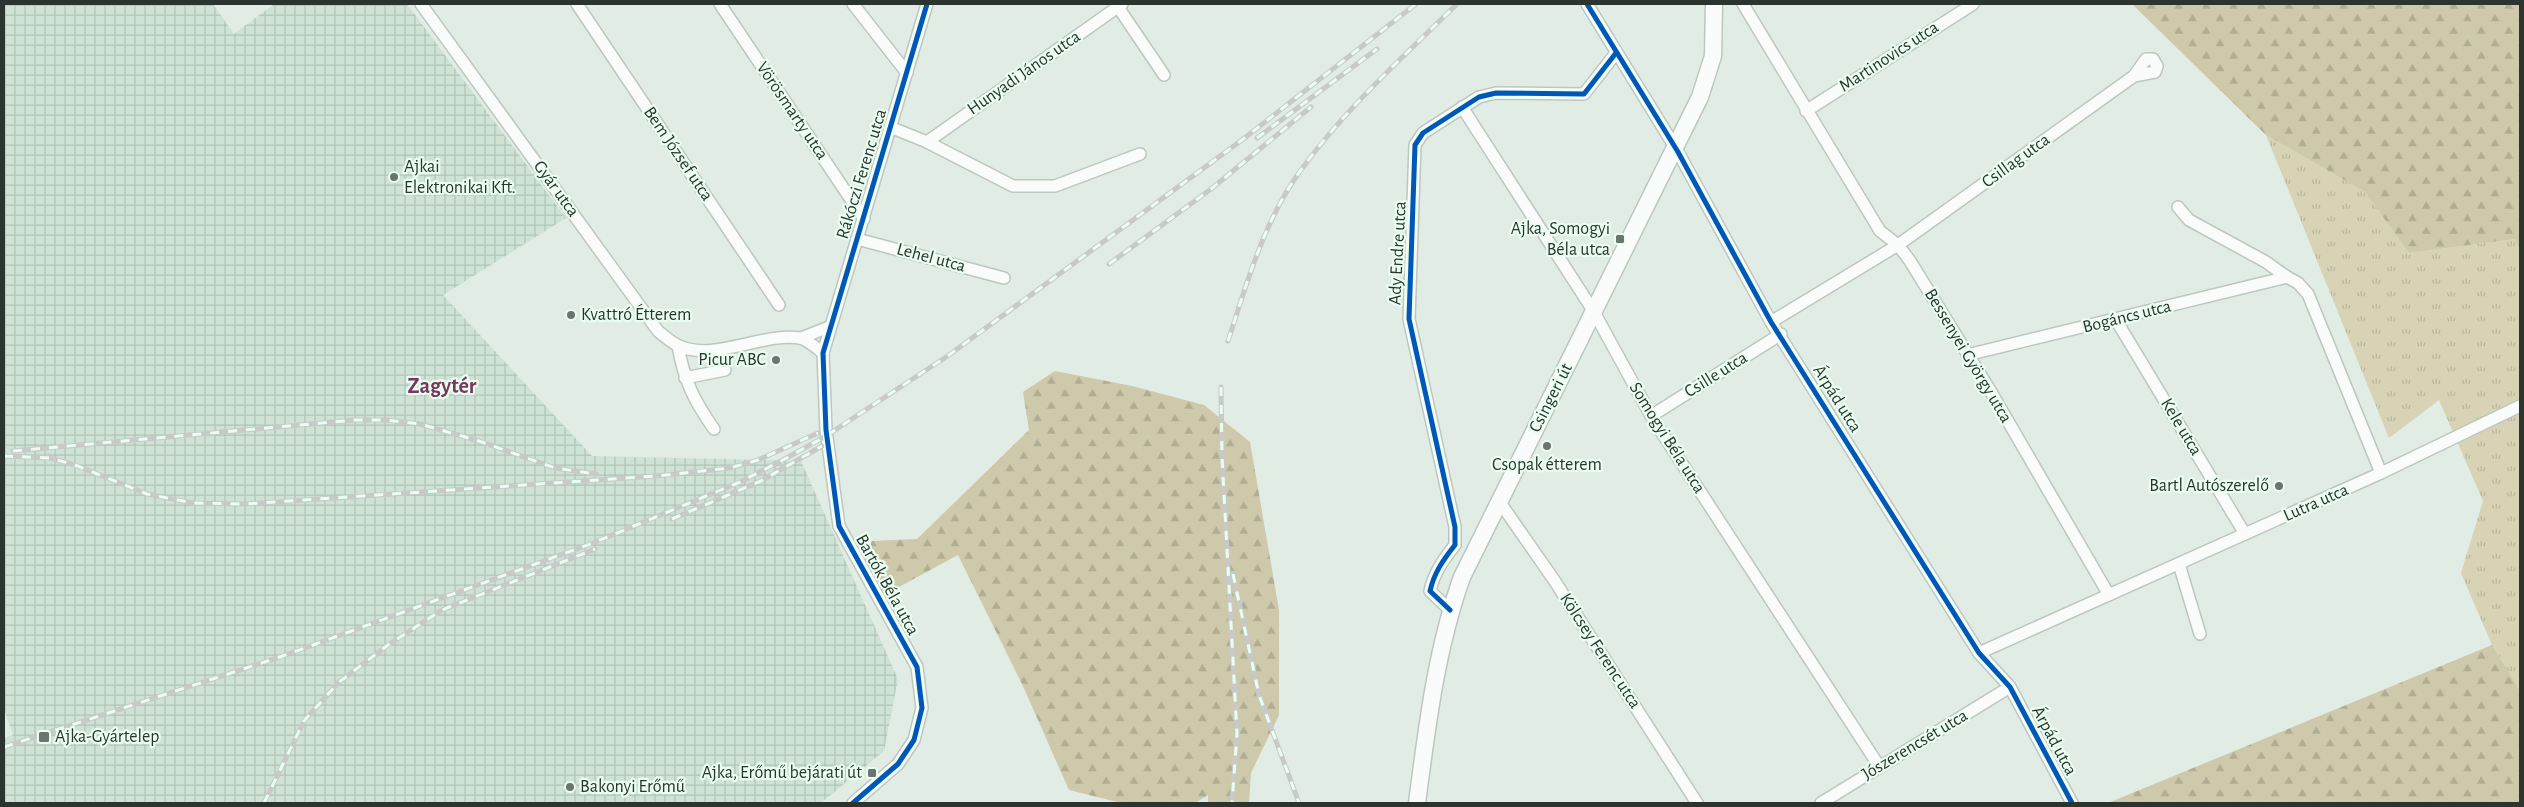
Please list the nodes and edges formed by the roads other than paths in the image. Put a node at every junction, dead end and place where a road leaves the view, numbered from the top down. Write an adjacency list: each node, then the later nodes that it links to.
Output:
1 (421, 4): 34 (street, Gyár utca)
2 (577, 4): 27 (street, Bem József utca)
3 (720, 4): 22 (street, Vörösmarty utca)
4 (853, 4): 12 (street)
5 (928, 4): 12 (street, Rákóczi Ferenc utca)
6 (1587, 4): 11 (street, Árpád utca)
7 (1714, 4): 19 (main road, Csingeri út)
8 (1743, 4): 16 (street, Bessenyei György utca)
9 (1973, 4): 16 (street, Martinovics utca)
10 (1118, 5): 13 (street); 18 (street, Hunyadi János utca)
11 (1616, 54): 15 (street, Ady Endre utca); 19 (street, Árpád utca)
12 (907, 73): 17 (street, Rákóczi Ferenc utca)
13 (1164, 75)
14 (2134, 76): 24 (street, Csillag utca)
15 (1462, 107): 28 (street, Somogyi Béla utca); 47 (street, Ady Endre utca)
16 (1806, 111): 24 (street, Bessenyei György utca)
17 (890, 127): 18 (street); 22 (street, Rákóczi Ferenc utca)
18 (927, 142): 20 (street)
19 (1675, 148): 28 (main road, Csingeri út); 30 (street, Árpád utca)
20 (1140, 154)
21 (2178, 207): 25 (street)
22 (864, 219): 23 (street, Rákóczi Ferenc utca)
23 (857, 239): 26 (street, Lehel utca); 31 (street, Rákóczi Ferenc utca)
24 (1898, 245): 30 (street); 36 (street, Bessenyei György utca)
25 (2287, 277): 29 (street, Bogáncs utca); 42 (street)
26 (1004, 278)
27 (779, 305)
28 (1594, 312): 40 (street, Somogyi Béla utca); 43 (main road, Csingeri út)
29 (2116, 320): 36 (street, Bogáncs utca); 44 (street, Kele utca)
30 (1772, 322): 32 (street, Árpád utca)
31 (830, 327): 33 (street); 35 (street, Rákóczi Ferenc utca)
32 (1781, 334): 40 (street, Csille utca); 49 (street, Árpád utca)
33 (801, 338): 34 (street); 35 (street)
34 (678, 346): 38 (street)
35 (823, 353): 52 (street, Bartók Béla utca)
36 (1967, 355): 46 (street, Bessenyei György utca)
37 (725, 370): 38 (street)
38 (685, 378): 41 (street)
39 (2520, 406): 42 (street, Lutra utca)
40 (1651, 416): 51 (street, Somogyi Béla utca)
41 (714, 429)
42 (2382, 473): 44 (street, Lutra utca)
43 (1499, 501): 47 (main road, Csingeri út); 54 (street, Kölcsey Ferenc utca)
44 (2245, 534): 45 (street, Lutra utca)
45 (2180, 564): 46 (street, Lutra utca); 48 (street)
46 (2109, 595): 49 (street)
47 (1450, 610): 53 (main road, Csingeri út)
48 (2200, 634)
49 (1979, 653): 50 (street, Árpád utca)
50 (2010, 687): 51 (street, Jószerencsét utca); 56 (street, Árpád utca)
51 (1879, 766): 55 (street, Jószerencsét utca)
52 (853, 803)
53 (1417, 803)
54 (1697, 803)
55 (1821, 803)
56 (2072, 803)

